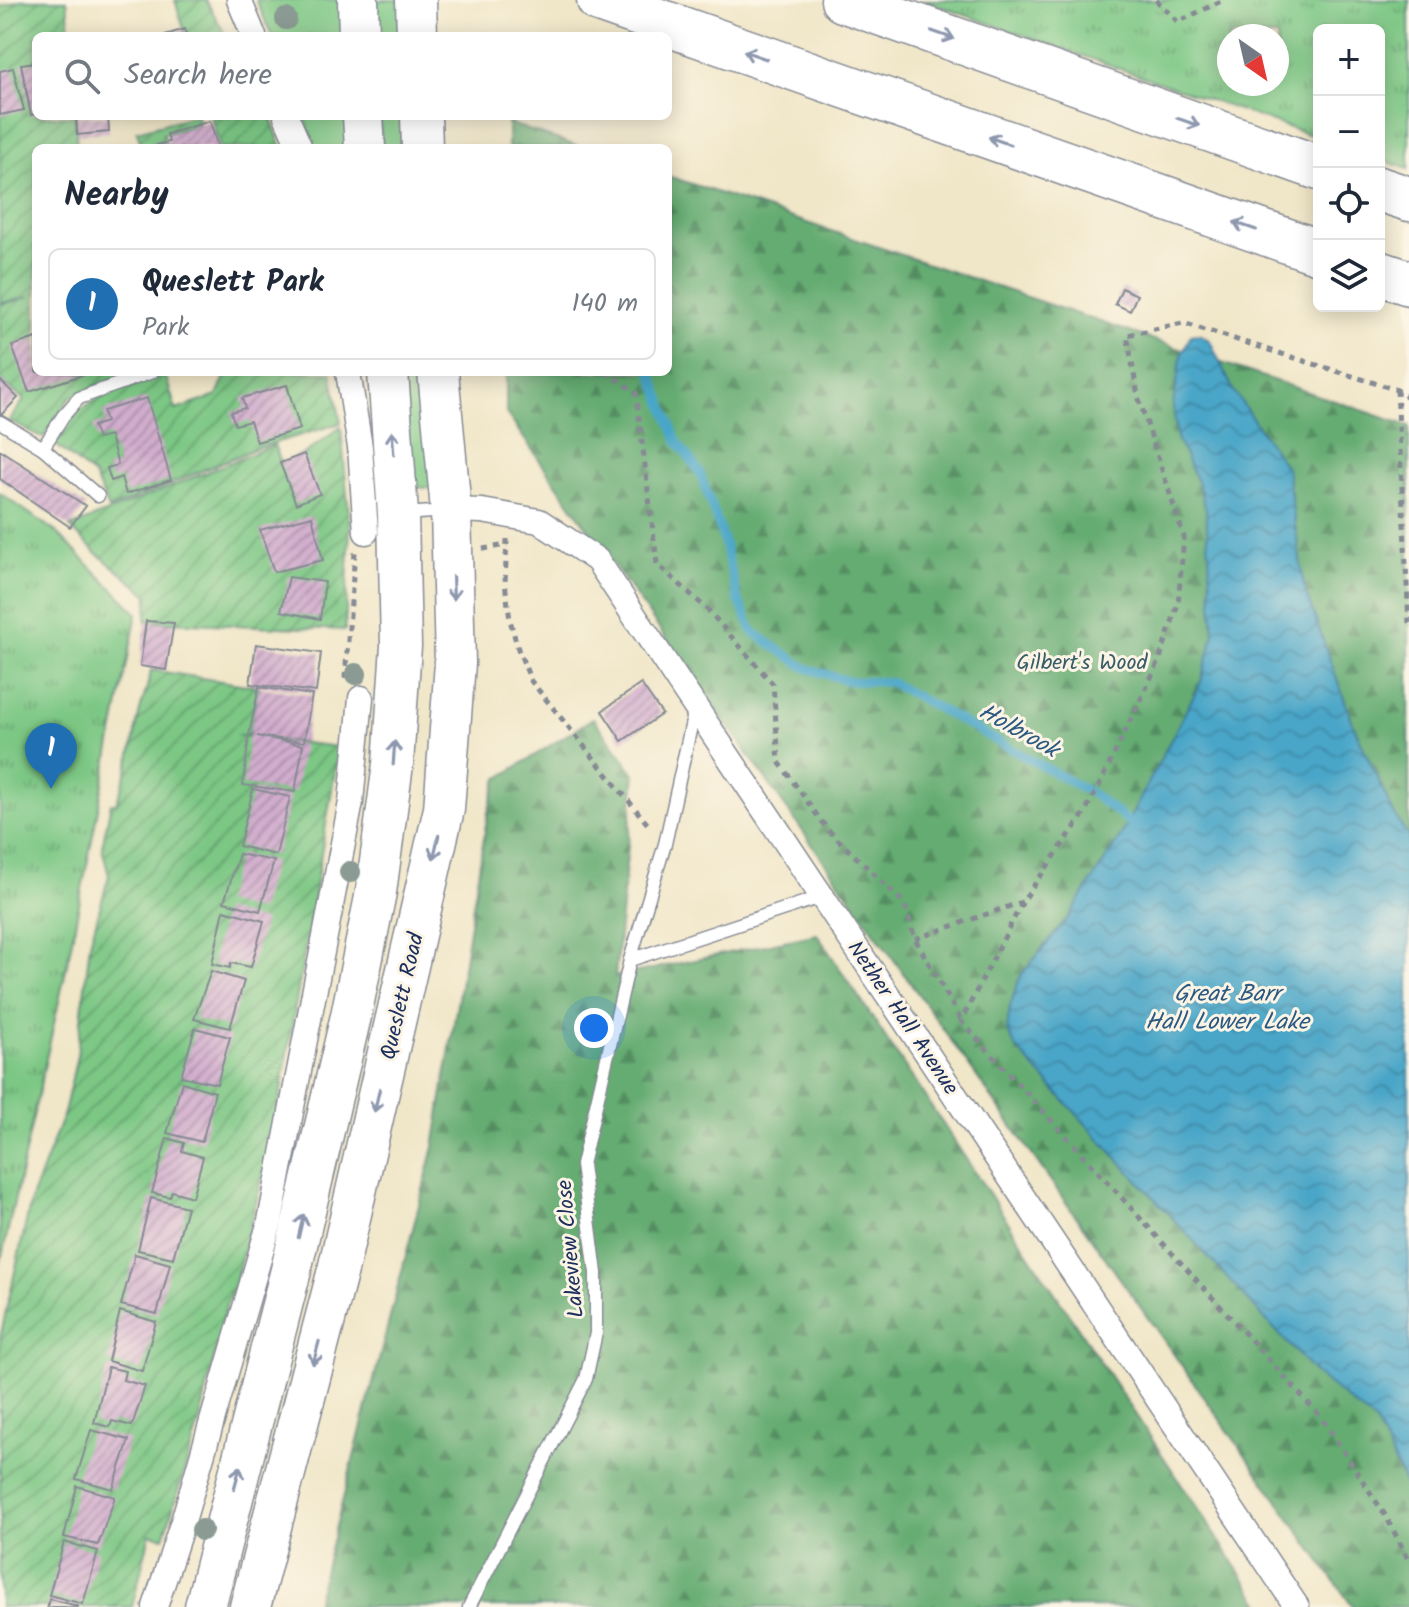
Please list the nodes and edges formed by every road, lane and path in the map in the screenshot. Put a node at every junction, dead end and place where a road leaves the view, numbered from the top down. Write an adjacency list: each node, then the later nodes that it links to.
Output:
1 (239, 0): 8 (street)
2 (358, 0): 9 (highway)
3 (416, 0): 10 (highway)
4 (599, 0): 20 (highway, one-way to 4)
5 (843, 0): 17 (highway, one-way to 17)
6 (1156, 0): 7 (path)
7 (1223, 0)
8 (252, 32)
9 (359, 32)
10 (417, 32)
11 (288, 120): 14 (street)
12 (363, 120): 15 (highway)
13 (421, 120): 16 (highway)
14 (298, 144)
15 (365, 144)
16 (422, 144)
17 (1313, 166)
18 (1385, 191): 19 (highway)
19 (1409, 199)
20 (1313, 250)
21 (1385, 275): 22 (highway)
22 (1409, 283)
23 (141, 376): 31 (lane)
24 (349, 376): 35 (street, Queslett Road)
25 (388, 376): 35 (highway, Queslett Road, one-way to 25)
26 (438, 376): 33 (highway, Queslett Road)
27 (611, 376): 42 (path)
28 (1397, 390): 29 (path); 36 (path); 41 (path)
29 (1409, 398)
30 (0, 422): 31 (lane)
31 (43, 448): 32 (lane)
32 (98, 496)
33 (451, 510): 34 (street, Nether Hall Avenue); 35 (lane); 46 (highway, Queslett Road, one-way to 46)
34 (510, 516): 38 (street, Nether Hall Avenue); 39 (path)
35 (382, 523): 37 (path); 48 (highway, Queslett Road, one-way to 35)
36 (1409, 623)
37 (361, 698): 47 (street)
38 (696, 705): 39 (lane, Lakeview Close); 40 (street, Nether Hall Avenue)
39 (665, 844): 43 (lane, Lakeview Close)
40 (824, 896): 43 (lane); 50 (street, Nether Hall Avenue)
41 (1023, 901): 42 (path); 44 (path)
42 (915, 939): 44 (path)
43 (630, 960): 49 (lane, Lakeview Close)
44 (961, 1021): 45 (path)
45 (1409, 1561)
46 (251, 1598)
47 (155, 1607)
48 (205, 1607)
49 (469, 1607)
50 (1297, 1607)

